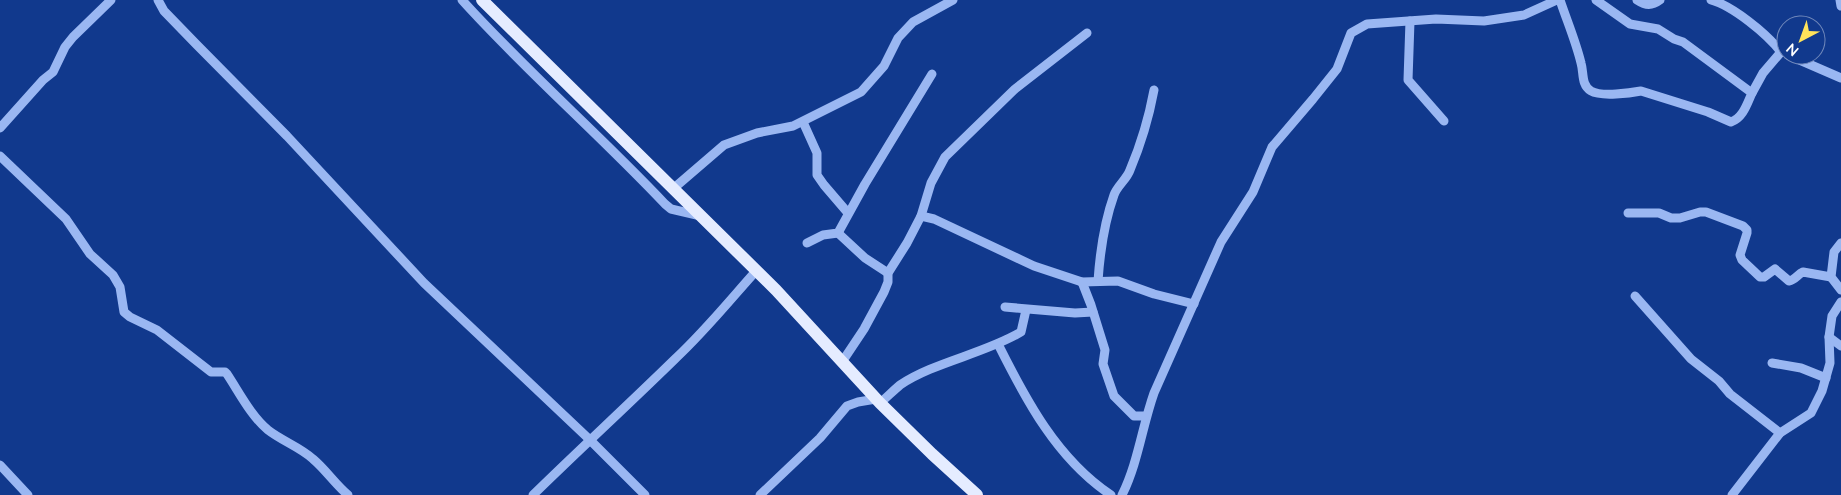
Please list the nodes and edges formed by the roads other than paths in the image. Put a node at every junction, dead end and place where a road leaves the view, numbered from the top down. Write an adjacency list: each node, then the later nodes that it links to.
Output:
1 (111, 0): 24 (street)
2 (158, 0): 55 (street)
3 (462, 0): 29 (street)
4 (482, 0): 26 (main road)
5 (953, 0): 22 (street)
6 (1559, 0): 13 (street); 21 (street)
7 (1596, 0): 21 (street)
8 (1637, 0): 9 (street)
9 (1660, 0)
10 (1710, 0): 15 (street)
11 (1840, 0): 12 (street)
12 (1841, 6)
13 (1410, 21): 23 (street); 42 (street)
14 (1087, 33): 30 (street)
15 (1776, 45)
16 (1776, 62): 21 (street)
17 (1811, 65): 19 (street)
18 (932, 74): 27 (street)
19 (1841, 78)
20 (1154, 90): 37 (street)
21 (1752, 93)
22 (803, 122): 26 (street); 27 (street)
23 (1444, 122)
24 (0, 128)
25 (0, 156): 58 (street)
26 (674, 188): 29 (main road)
27 (848, 213): 31 (street)
28 (1628, 214): 36 (street)
29 (703, 216): 34 (main road)
30 (921, 216): 35 (street); 38 (street)
31 (838, 232): 32 (street); 35 (street)
32 (807, 243)
33 (1841, 243): 36 (street)
34 (756, 271): 49 (main road); 55 (street)
35 (888, 274): 49 (street)
36 (1831, 277): 39 (street)
37 (1098, 281): 38 (street); 42 (street)
38 (1082, 282): 45 (street)
39 (1841, 290)
40 (1635, 296): 54 (street)
41 (1841, 302): 46 (street)
42 (1194, 304): 53 (street)
43 (1005, 307): 44 (street)
44 (1026, 310): 45 (street); 47 (street)
45 (1093, 312): 53 (street)
46 (1829, 337): 48 (street); 51 (street)
47 (998, 344): 52 (street); 63 (street)
48 (1841, 346)
49 (842, 362): 52 (main road)
50 (1772, 363): 51 (street)
51 (1826, 378): 54 (street)
52 (878, 401): 61 (street); 62 (main road)
53 (1146, 416): 64 (street)
54 (1780, 433): 65 (street)
55 (589, 439): 59 (street); 60 (street)
56 (0, 465): 57 (street)
57 (28, 495)
58 (348, 495)
59 (532, 495)
60 (645, 495)
61 (760, 495)
62 (977, 495)
63 (1111, 495)
64 (1122, 495)
65 (1732, 495)

